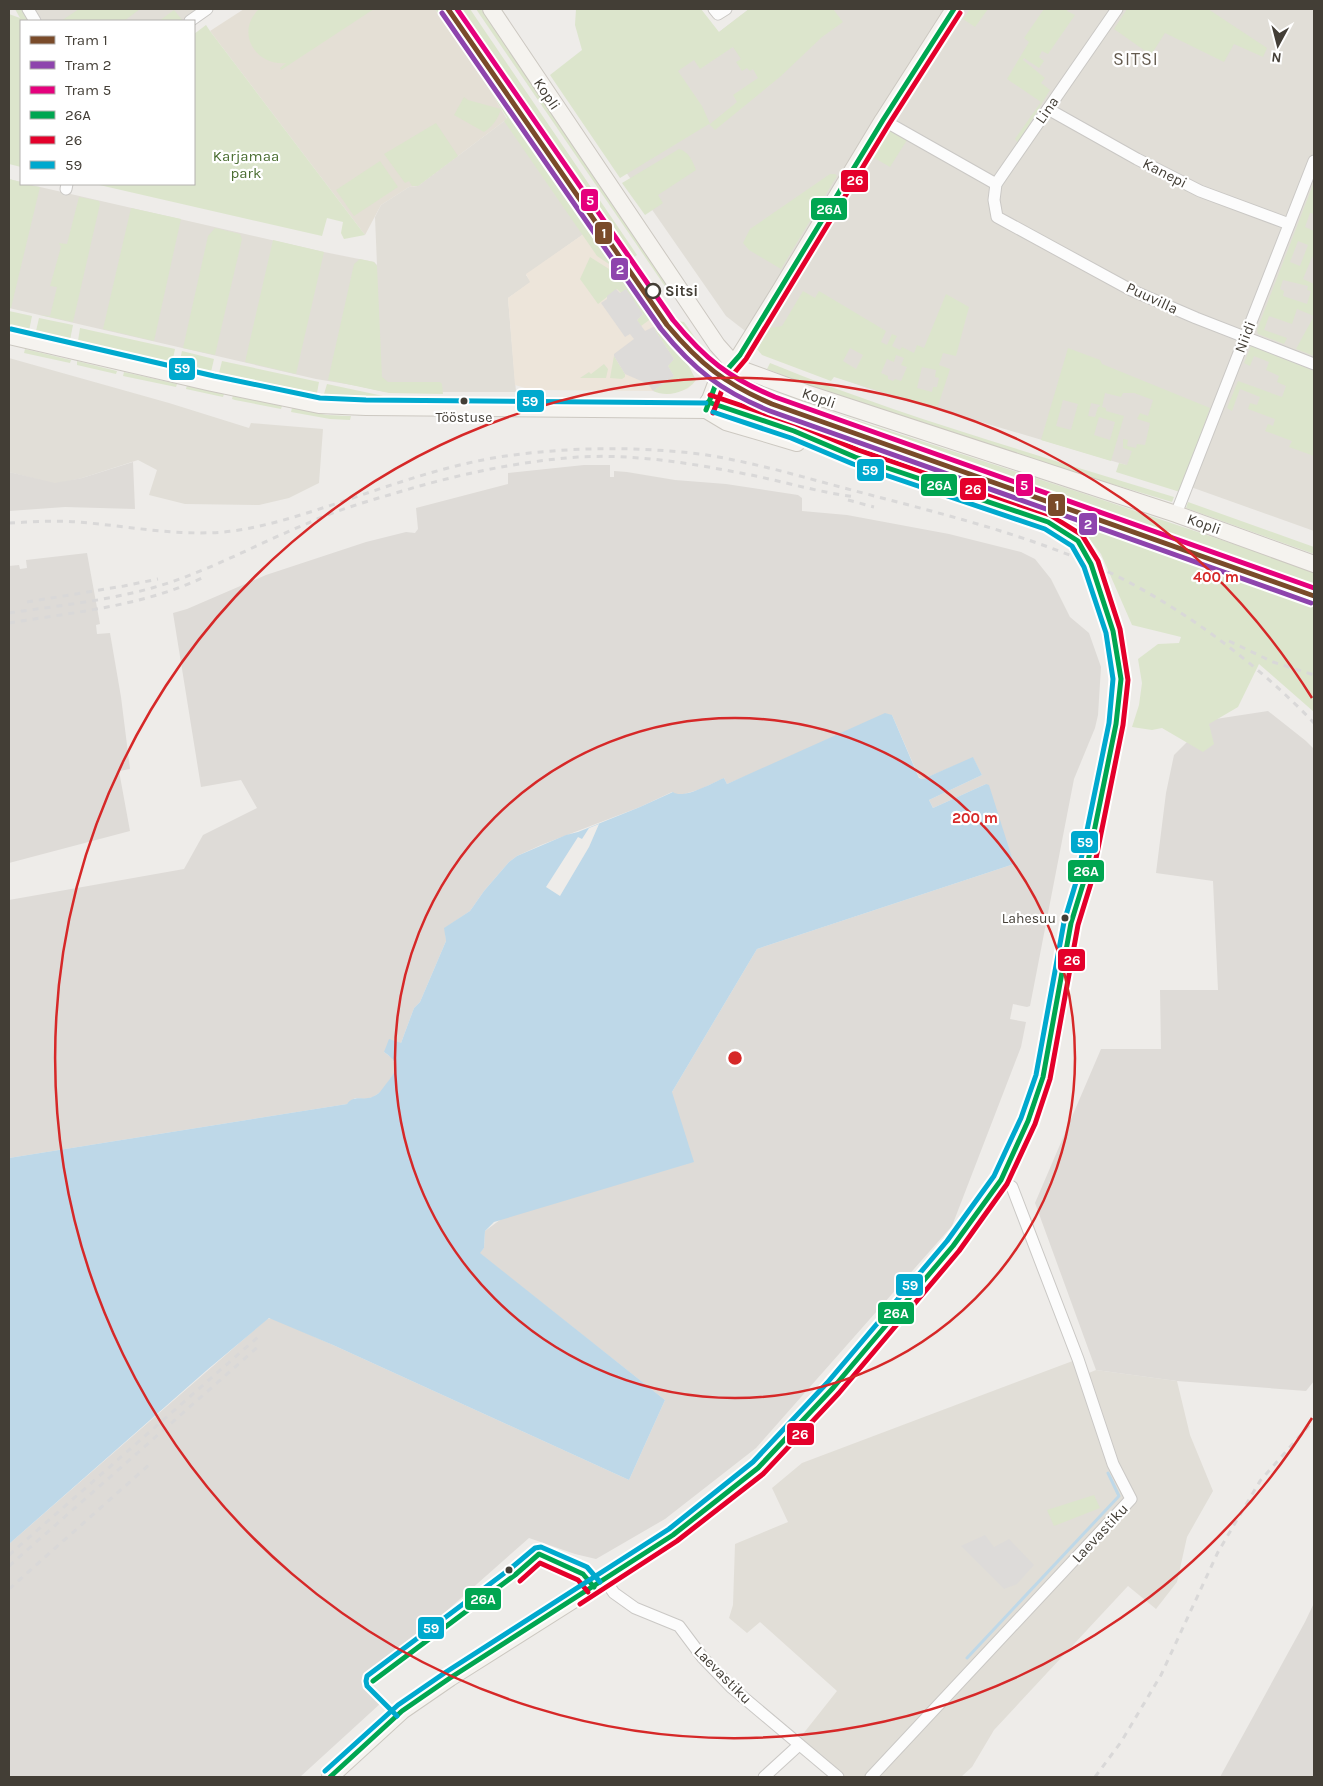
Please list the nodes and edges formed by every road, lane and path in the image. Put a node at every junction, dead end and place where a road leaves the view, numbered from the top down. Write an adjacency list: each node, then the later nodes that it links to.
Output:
1 (28, 9): 8 (street)
2 (206, 9): 9 (street)
3 (491, 9): 17 (street, Kopli)
4 (714, 9): 5 (street)
5 (726, 9)
6 (954, 9): 11 (street)
7 (1117, 9): 10 (street, Lina)
8 (34, 20)
9 (191, 20)
10 (1048, 109): 13 (street, Lina); 14 (street, Kanepi)
11 (882, 120): 13 (street); 17 (street)
12 (1314, 161): 14 (street, Niidi)
13 (996, 184): 16 (street, Puuvilla)
14 (1289, 224): 16 (street, Niidi)
15 (9, 336): 19 (street)
16 (1245, 338): 18 (street, Puuvilla); 20 (street, Niidi)
17 (733, 363): 19 (street); 20 (street, Kopli)
18 (1314, 364)
19 (707, 406): 22 (street)
20 (1176, 514): 21 (street, Kopli)
21 (1314, 564)
22 (1001, 1180): 23 (street); 28 (street, Laevastiku)
23 (605, 1580): 24 (street, Laevastiku); 25 (street)
24 (798, 1745): 26 (street); 27 (street, Laevastiku)
25 (330, 1777)
26 (764, 1777)
27 (838, 1777)
28 (871, 1777)

